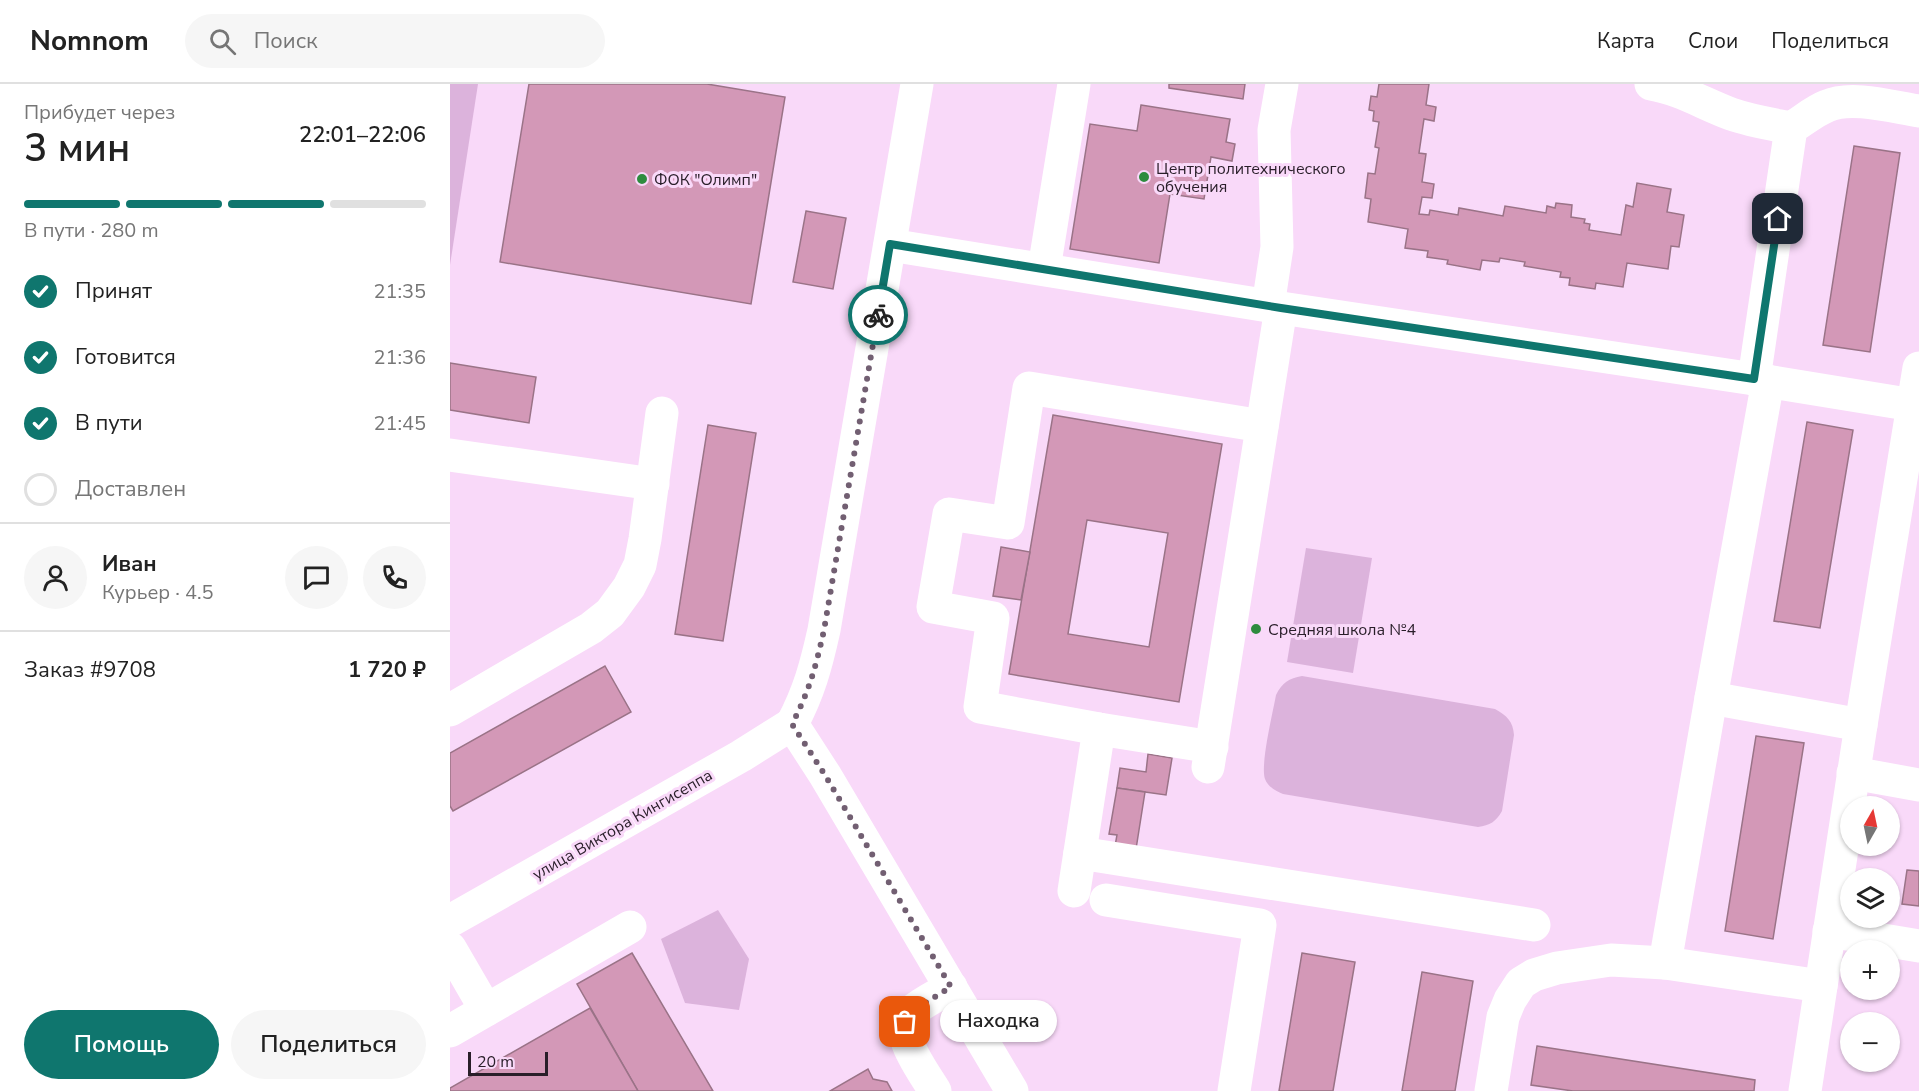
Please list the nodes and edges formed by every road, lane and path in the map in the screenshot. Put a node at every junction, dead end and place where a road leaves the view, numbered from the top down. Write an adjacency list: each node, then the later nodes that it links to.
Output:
1 (916, 84): 7 (street)
2 (1074, 84): 8 (street)
3 (1282, 84): 9 (street)
4 (1651, 84): 6 (street)
5 (1919, 111): 6 (street)
6 (1791, 128): 11 (street)
7 (890, 244): 8 (street); 19 (street)
8 (1044, 269): 9 (street)
9 (1274, 307): 11 (street); 14 (street)
10 (1919, 368): 12 (street)
11 (1761, 380): 12 (street); 17 (street)
12 (1916, 406): 20 (street)
13 (662, 413): 16 (street)
14 (1262, 426): 21 (street); 21 (street)
15 (450, 455): 16 (street)
16 (653, 484): 18 (street)
17 (1711, 698): 20 (street); 33 (street)
18 (450, 710)
19 (792, 724): 27 (street, улица Виктора Кингисеппа); 35 (street)
20 (1861, 725): 22 (street)
21 (1099, 729): 24 (street)
22 (1853, 773): 23 (street); 30 (street)
23 (1919, 784)
24 (1080, 853): 25 (street); 28 (street)
25 (1074, 891)
26 (1106, 900): 40 (street)
27 (450, 921)
28 (1534, 925)
29 (630, 927): 36 (street)
30 (1829, 931): 31 (street); 34 (street)
31 (1919, 946)
32 (450, 948): 36 (street)
33 (1665, 963): 34 (street); 41 (street)
34 (1821, 986): 42 (street)
35 (951, 987): 38 (street); 39 (street)
36 (486, 1010): 37 (street)
37 (450, 1031)
38 (934, 1091)
39 (1012, 1091)
40 (1234, 1091)
41 (1491, 1091)
42 (1805, 1091)

